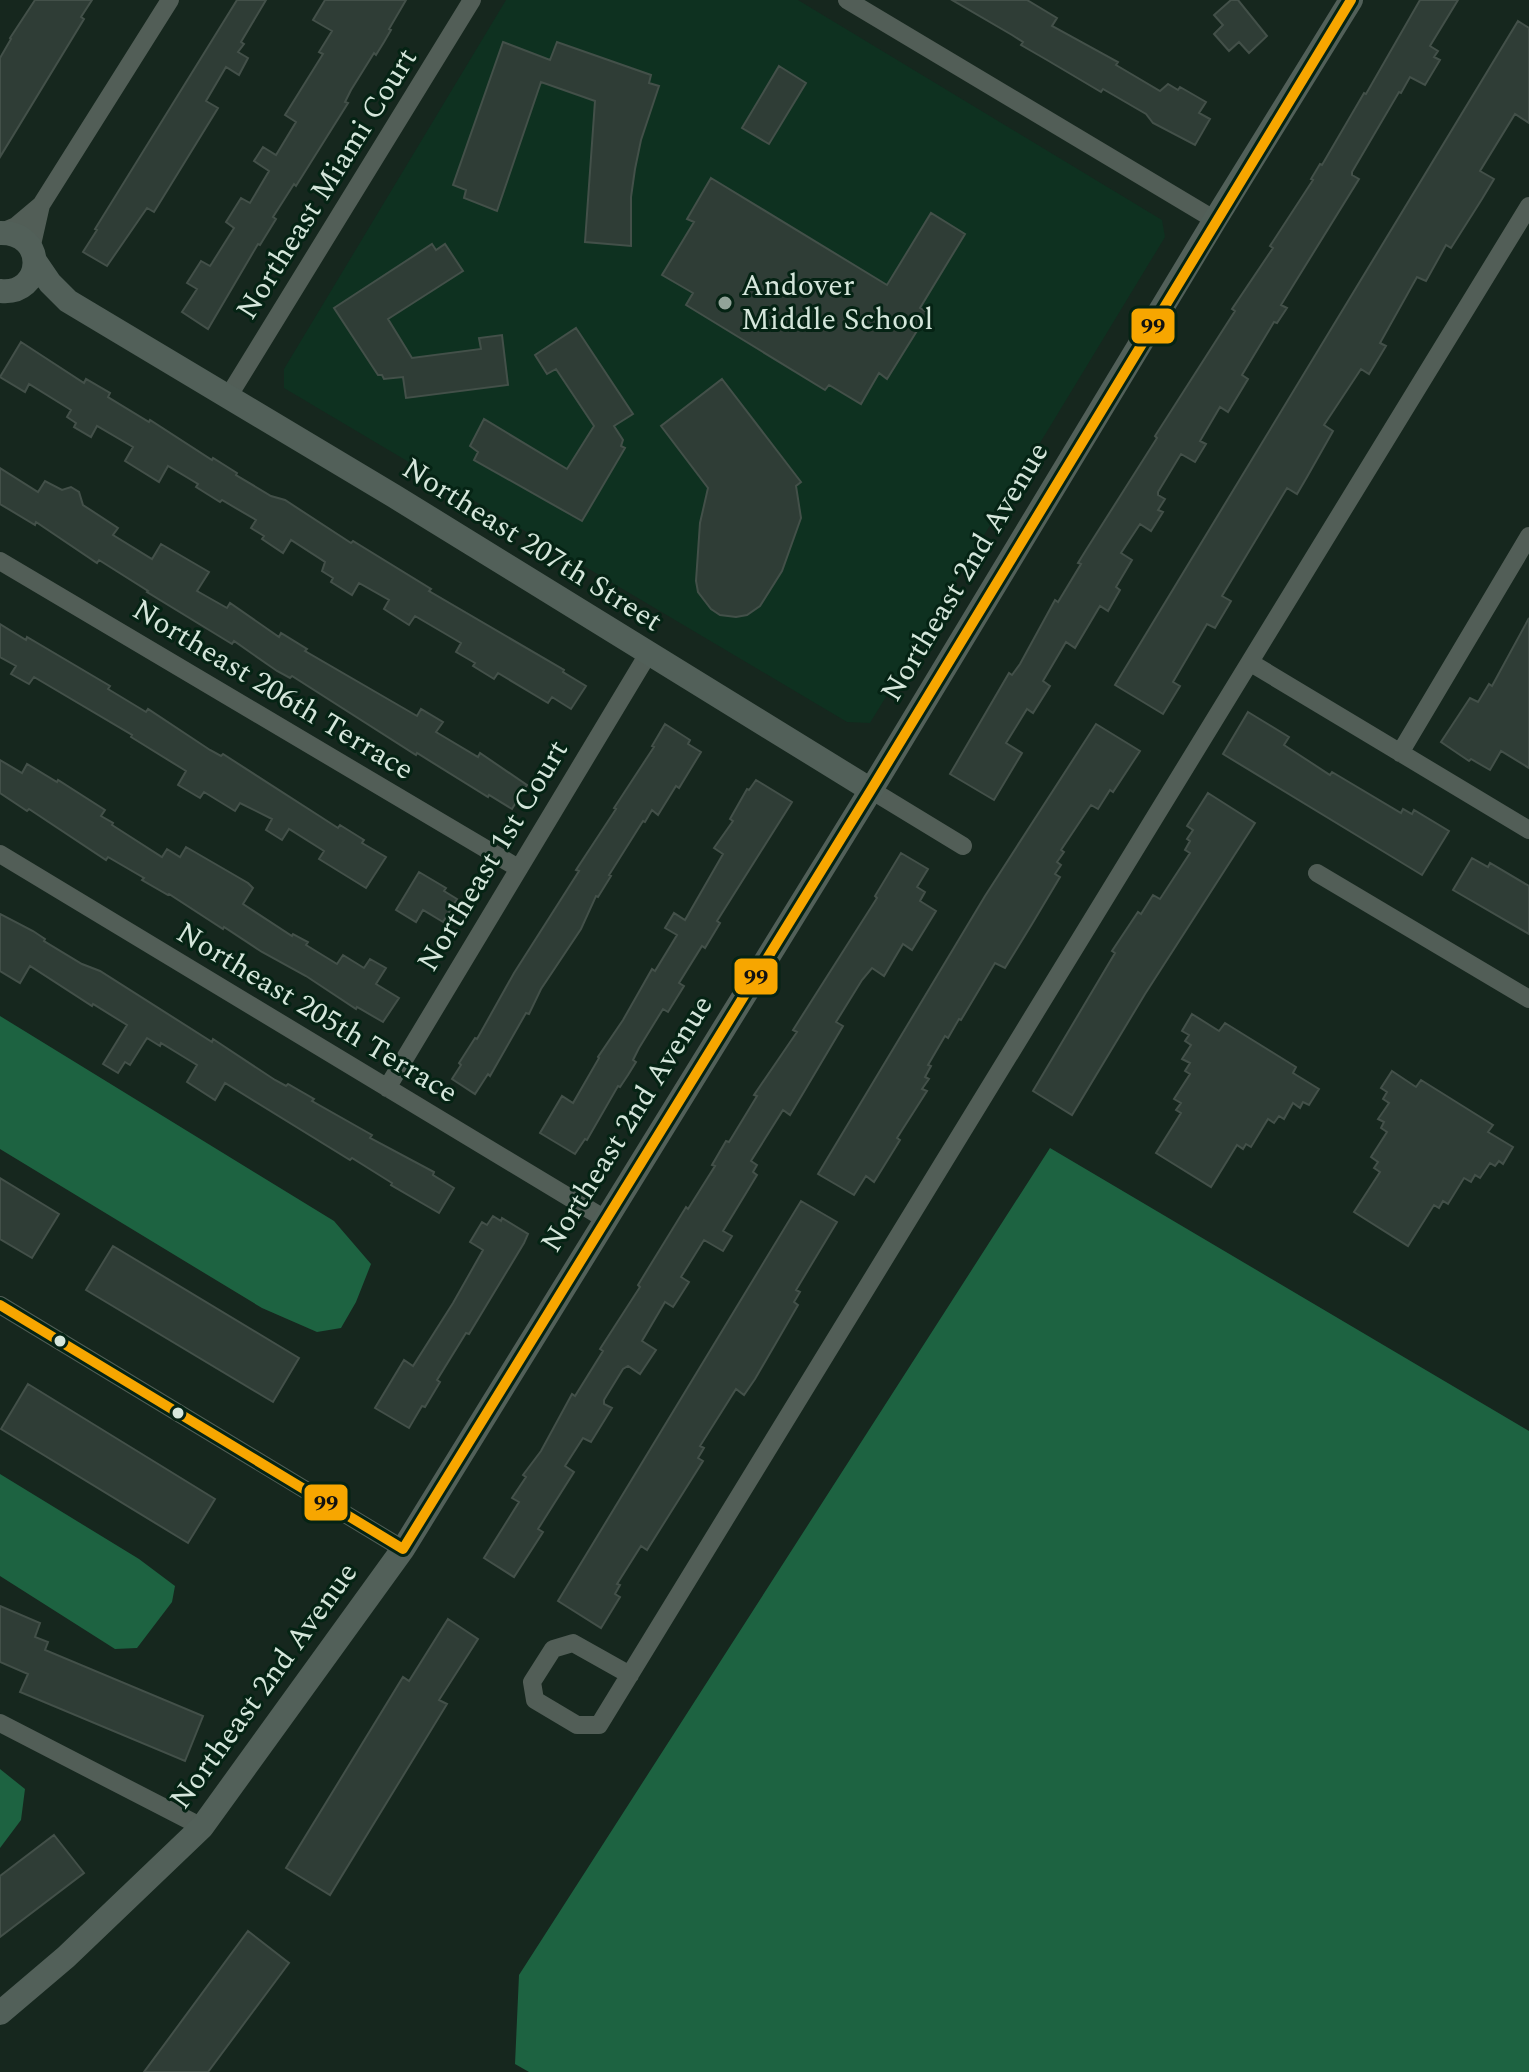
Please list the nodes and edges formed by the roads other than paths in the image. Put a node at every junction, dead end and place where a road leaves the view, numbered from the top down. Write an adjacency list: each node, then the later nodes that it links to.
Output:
1 (170, 0): 5 (street)
2 (472, 0): 12 (street, Northeast Miami Court)
3 (847, 0): 7 (street)
4 (1346, 2): 7 (street, Northeast 2nd Avenue)
5 (41, 205): 8 (street); 9 (street)
6 (1529, 206): 16 (street)
7 (1215, 220): 18 (street, Northeast 2nd Avenue)
8 (1, 233): 9 (street)
9 (33, 255): 10 (street); 11 (street, Northeast 207th Street)
10 (6, 293): 11 (street, Northeast 207th Street)
11 (67, 300): 12 (street, Northeast 207th Street)
12 (228, 397): 15 (street, Northeast 207th Street)
13 (1529, 536): 17 (street)
14 (0, 561): 22 (street, Northeast 206th Terrace)
15 (648, 654): 18 (street, Northeast 207th Street); 22 (street, Northeast 1st Court)
16 (1251, 663): 17 (street); 29 (street)
17 (1400, 753): 19 (street)
18 (871, 790): 20 (street, Northeast 207th Street); 26 (street, Northeast 2nd Avenue)
19 (1529, 830)
20 (963, 846)
21 (0, 854): 25 (street, Northeast 205th Terrace)
22 (518, 868): 25 (street, Northeast 1st Court)
23 (1317, 873): 24 (street)
24 (1529, 999)
25 (387, 1088): 26 (street, Northeast 205th Terrace)
26 (605, 1219): 28 (street, Northeast 2nd Avenue)
27 (0, 1305): 28 (street)
28 (403, 1549): 31 (street, Northeast 2nd Avenue)
29 (630, 1675): 29 (street)
30 (0, 1723): 31 (street)
31 (202, 1827): 32 (street, Northeast 2nd Avenue)
32 (0, 2013)

